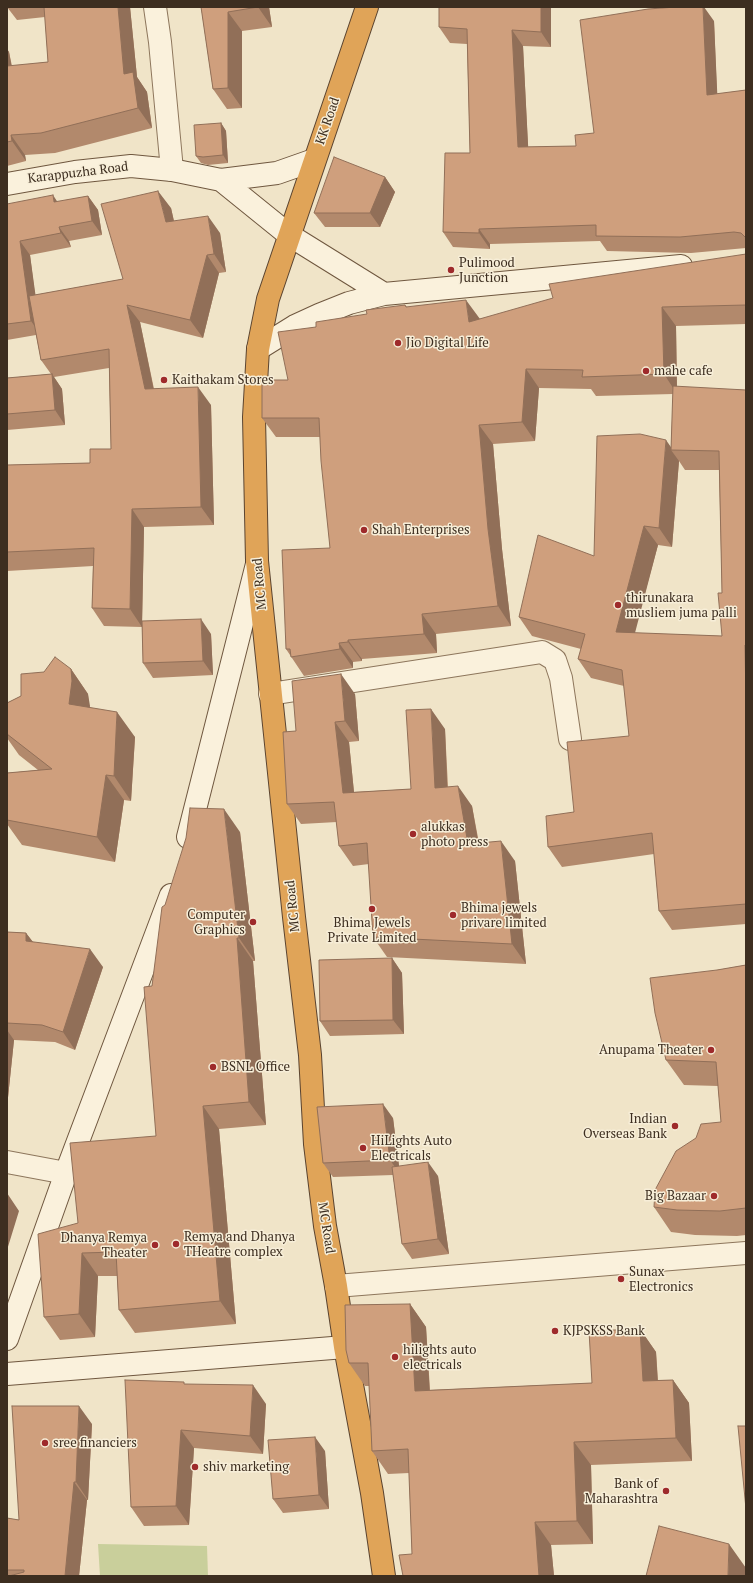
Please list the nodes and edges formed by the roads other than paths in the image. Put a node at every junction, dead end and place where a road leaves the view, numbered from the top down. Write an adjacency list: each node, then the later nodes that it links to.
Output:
1 (155, 7): 4 (main road)
2 (367, 7): 3 (highway, KK Road)
3 (314, 160): 5 (main road, Karappuzha Road); 7 (highway, KK Road)
4 (172, 170): 5 (main road, Karappuzha Road); 6 (main road, Karappuzha Road)
5 (221, 180): 7 (main road, Karappuzha Road)
6 (7, 184)
7 (289, 236): 9 (main road, Karappuzha Road); 10 (highway, MC Road)
8 (699, 264): 9 (main road)
9 (384, 294): 10 (main road)
10 (258, 349): 11 (highway, MC Road)
11 (257, 561): 12 (highway, MC Road); 14 (main road)
12 (270, 694): 13 (main road); 19 (highway, MC Road)
13 (570, 739)
14 (184, 853)
15 (178, 876): 17 (main road)
16 (7, 1162): 17 (main road)
17 (66, 1173): 20 (main road)
18 (746, 1253): 19 (main road)
19 (336, 1286): 21 (highway, MC Road)
20 (7, 1339)
21 (345, 1347): 22 (main road); 23 (highway, MC Road)
22 (7, 1374)
23 (384, 1576)

